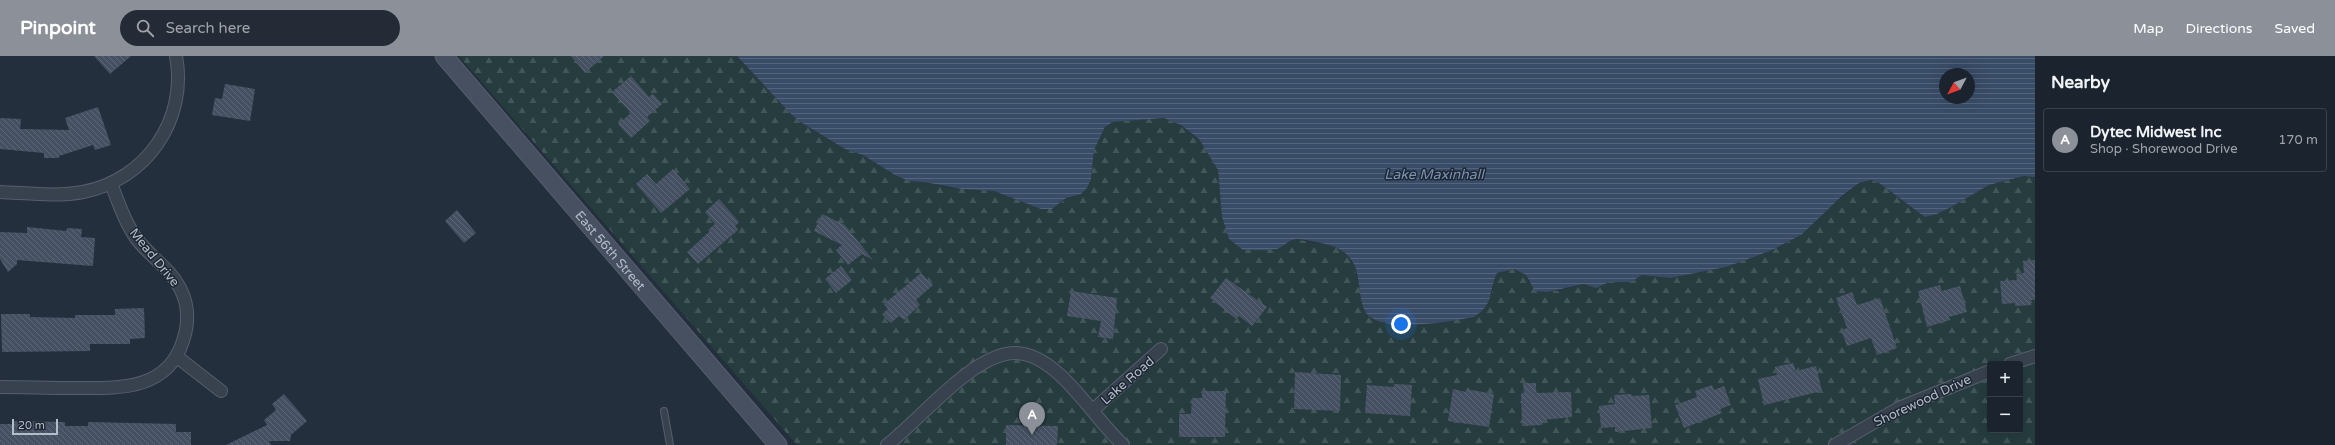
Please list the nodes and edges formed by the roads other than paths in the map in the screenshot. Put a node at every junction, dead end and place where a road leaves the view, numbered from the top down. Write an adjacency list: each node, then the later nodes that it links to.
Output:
1 (176, 56): 3 (street)
2 (444, 56): 14 (street, East 56th Street)
3 (111, 183): 4 (street); 6 (street, Mead Drive)
4 (0, 192)
5 (1161, 350): 12 (street, Lake Road)
6 (176, 356): 10 (street, Mead Drive); 11 (street)
7 (2035, 356): 8 (street)
8 (2019, 361)
9 (1987, 372): 18 (street, Shorewood Drive)
10 (0, 387)
11 (221, 391)
12 (1093, 410): 16 (street); 17 (street)
13 (664, 411): 15 (lane)
14 (772, 443)
15 (670, 445)
16 (887, 445)
17 (1123, 445)
18 (1835, 445)

